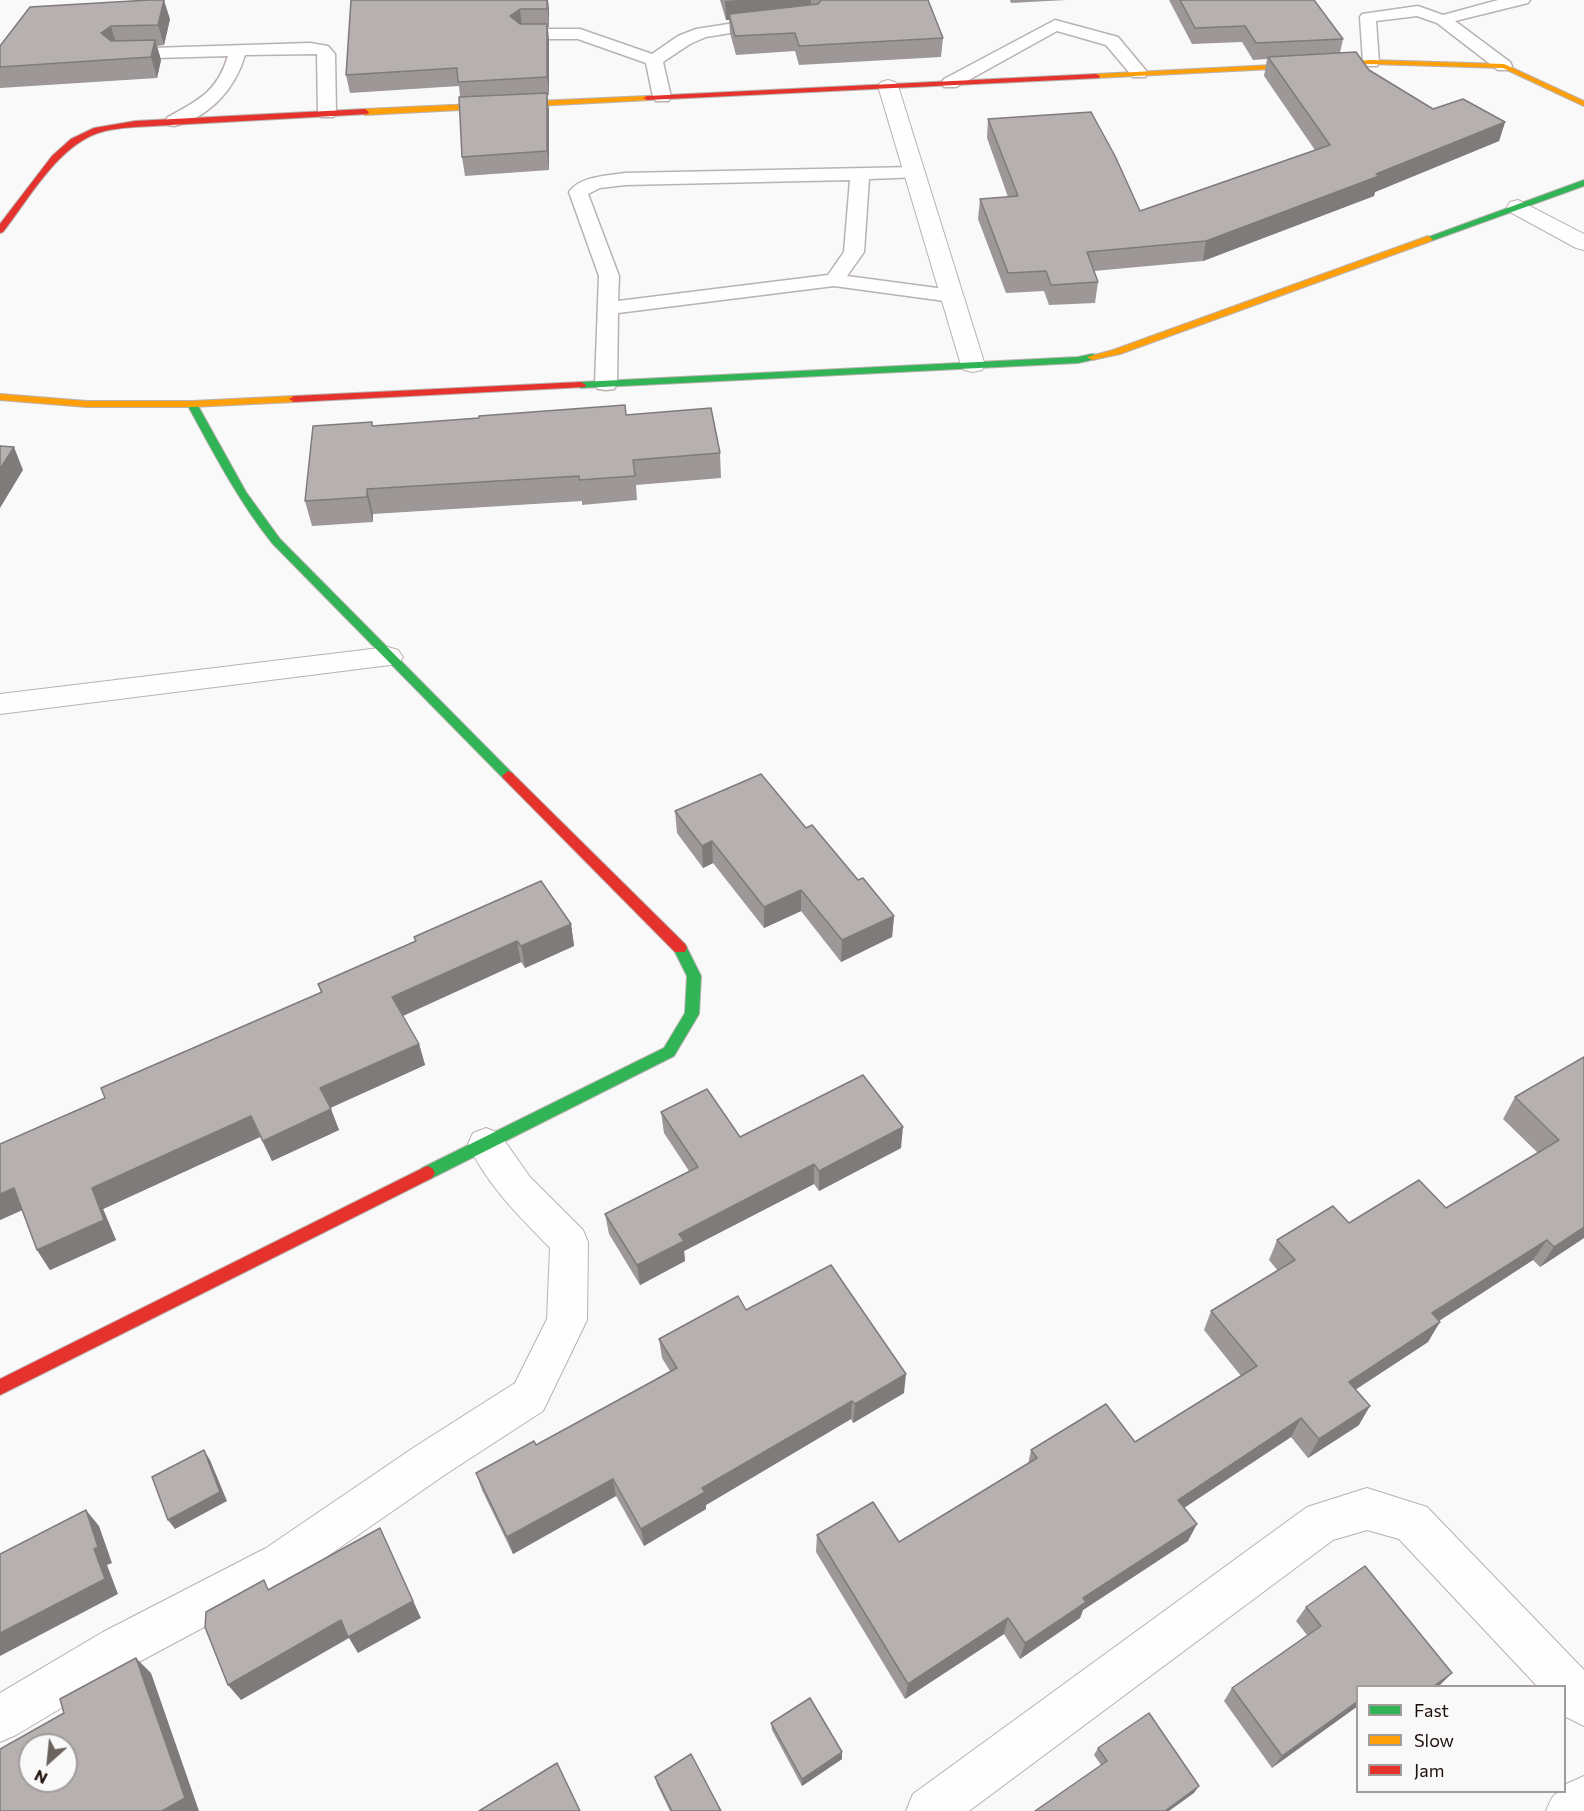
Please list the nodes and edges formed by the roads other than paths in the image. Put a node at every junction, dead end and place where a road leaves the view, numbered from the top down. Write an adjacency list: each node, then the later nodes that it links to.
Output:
1 (1522, 0): 3 (lane)
2 (789, 20): 7 (lane)
3 (1443, 20): 8 (lane); 9 (lane)
4 (522, 34): 7 (lane)
5 (238, 50): 6 (lane); 15 (lane); 16 (lane)
6 (117, 54)
7 (654, 60): 13 (lane)
8 (1371, 62): 9 (street); 10 (street)
9 (1504, 66): 14 (street)
10 (1139, 73): 11 (street); 11 (lane)
11 (950, 83): 12 (street)
12 (888, 86): 13 (street); 17 (street)
13 (662, 97): 15 (street)
14 (1584, 104)
15 (327, 113): 16 (street)
16 (174, 121): 21 (street)
17 (914, 173): 18 (lane); 24 (street)
18 (860, 174): 23 (lane); 25 (lane)
19 (1584, 183): 20 (street)
20 (1518, 207): 22 (street); 26 (street)
21 (0, 230)
22 (1584, 243)
23 (834, 280): 24 (lane); 25 (lane)
24 (952, 296): 26 (street)
25 (608, 308): 27 (lane)
26 (973, 365): 27 (street)
27 (606, 384): 29 (street)
28 (0, 397): 29 (street)
29 (192, 404): 30 (street)
30 (388, 657): 31 (street); 32 (street)
31 (0, 704)
32 (486, 1144): 33 (street); 35 (street)
33 (0, 1387)
34 (1584, 1703): 37 (street)
35 (0, 1719)
36 (1584, 1800): 38 (street)
37 (930, 1811)
38 (1570, 1811)

